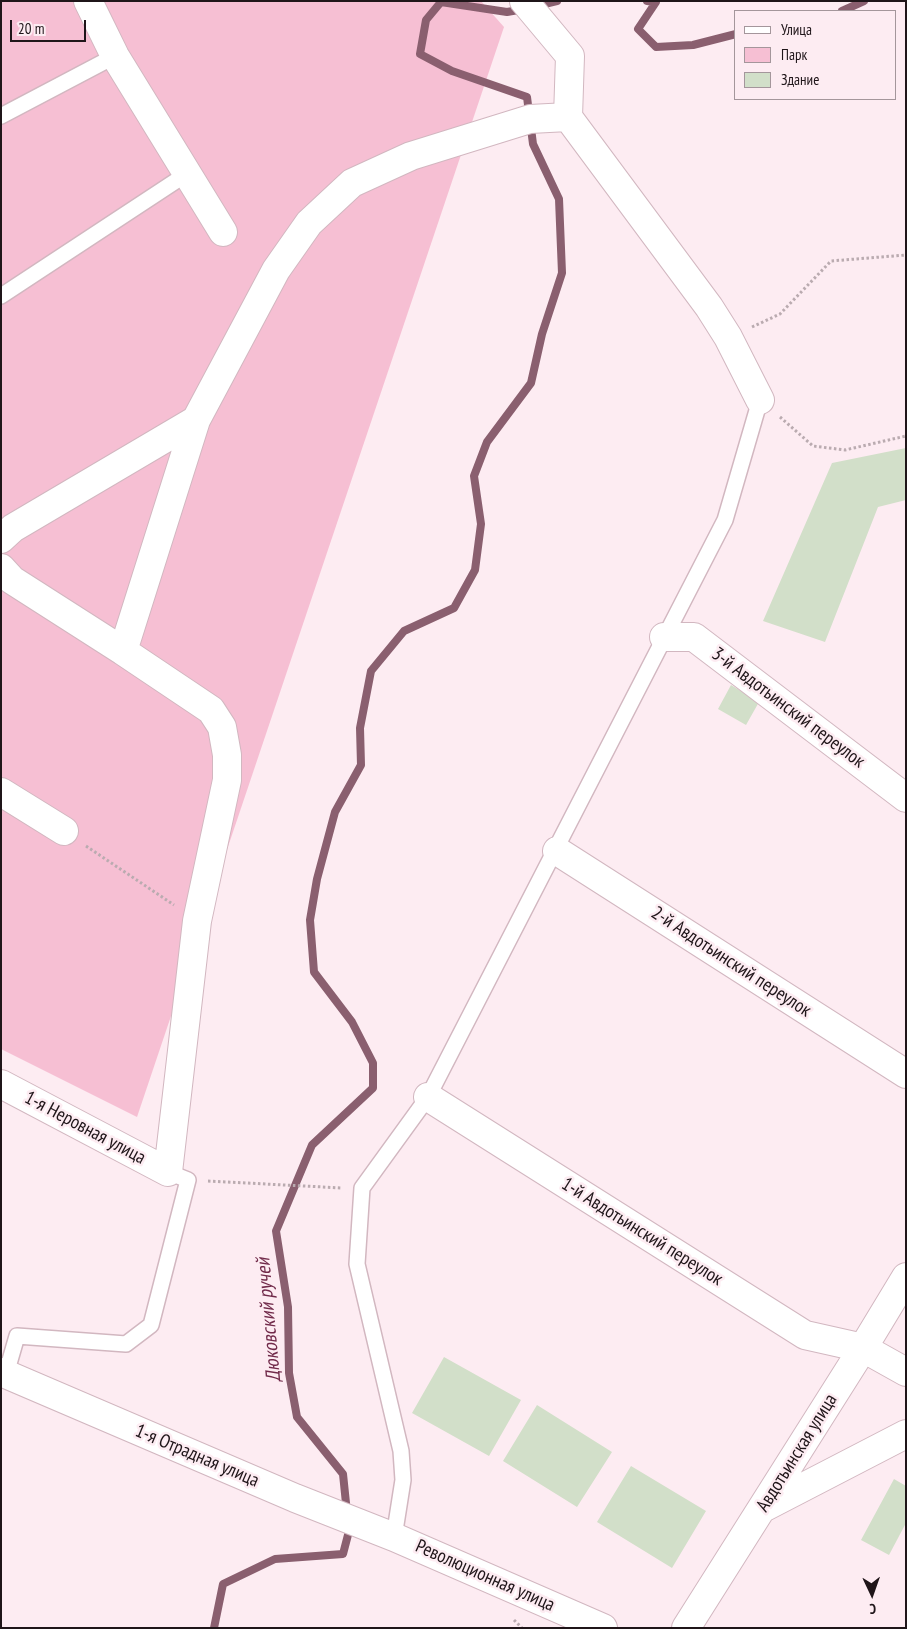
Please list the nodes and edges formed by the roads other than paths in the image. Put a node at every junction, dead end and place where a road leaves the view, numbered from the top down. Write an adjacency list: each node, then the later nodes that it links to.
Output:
1 (88, 1): 3 (street)
2 (524, 1): 5 (street)
3 (115, 56): 4 (lane); 6 (street)
4 (1, 116)
5 (568, 117): 9 (street); 10 (street)
6 (188, 173): 7 (street); 8 (lane)
7 (223, 232)
8 (1, 296)
9 (760, 400): 13 (lane)
10 (196, 420): 11 (street); 14 (street)
11 (1, 539)
12 (1, 568): 14 (street)
13 (664, 637): 16 (street, 3-й Авдотьинский переулок); 18 (lane)
14 (123, 651): 22 (street)
15 (1, 792): 17 (street)
16 (906, 798)
17 (64, 831)
18 (556, 851): 19 (street, 2-й Авдотьинский переулок); 21 (lane)
19 (906, 1074)
20 (1, 1084): 22 (street, 1-я Неровная улица)
21 (428, 1097): 24 (street, 1-й Авдотьинский переулок); 29 (lane)
22 (178, 1176): 26 (lane)
23 (906, 1277): 24 (street, Авдотьинская улица)
24 (863, 1348): 25 (street, 1-й Авдотьинский переулок); 28 (street, Авдотьинская улица)
25 (906, 1372)
26 (4, 1373): 29 (street, 1-я Отрадная улица)
27 (906, 1434): 28 (street)
28 (761, 1509): 31 (street, Авдотьинская улица)
29 (394, 1537): 30 (street, Революционная улица)
30 (601, 1627)
31 (686, 1628)

